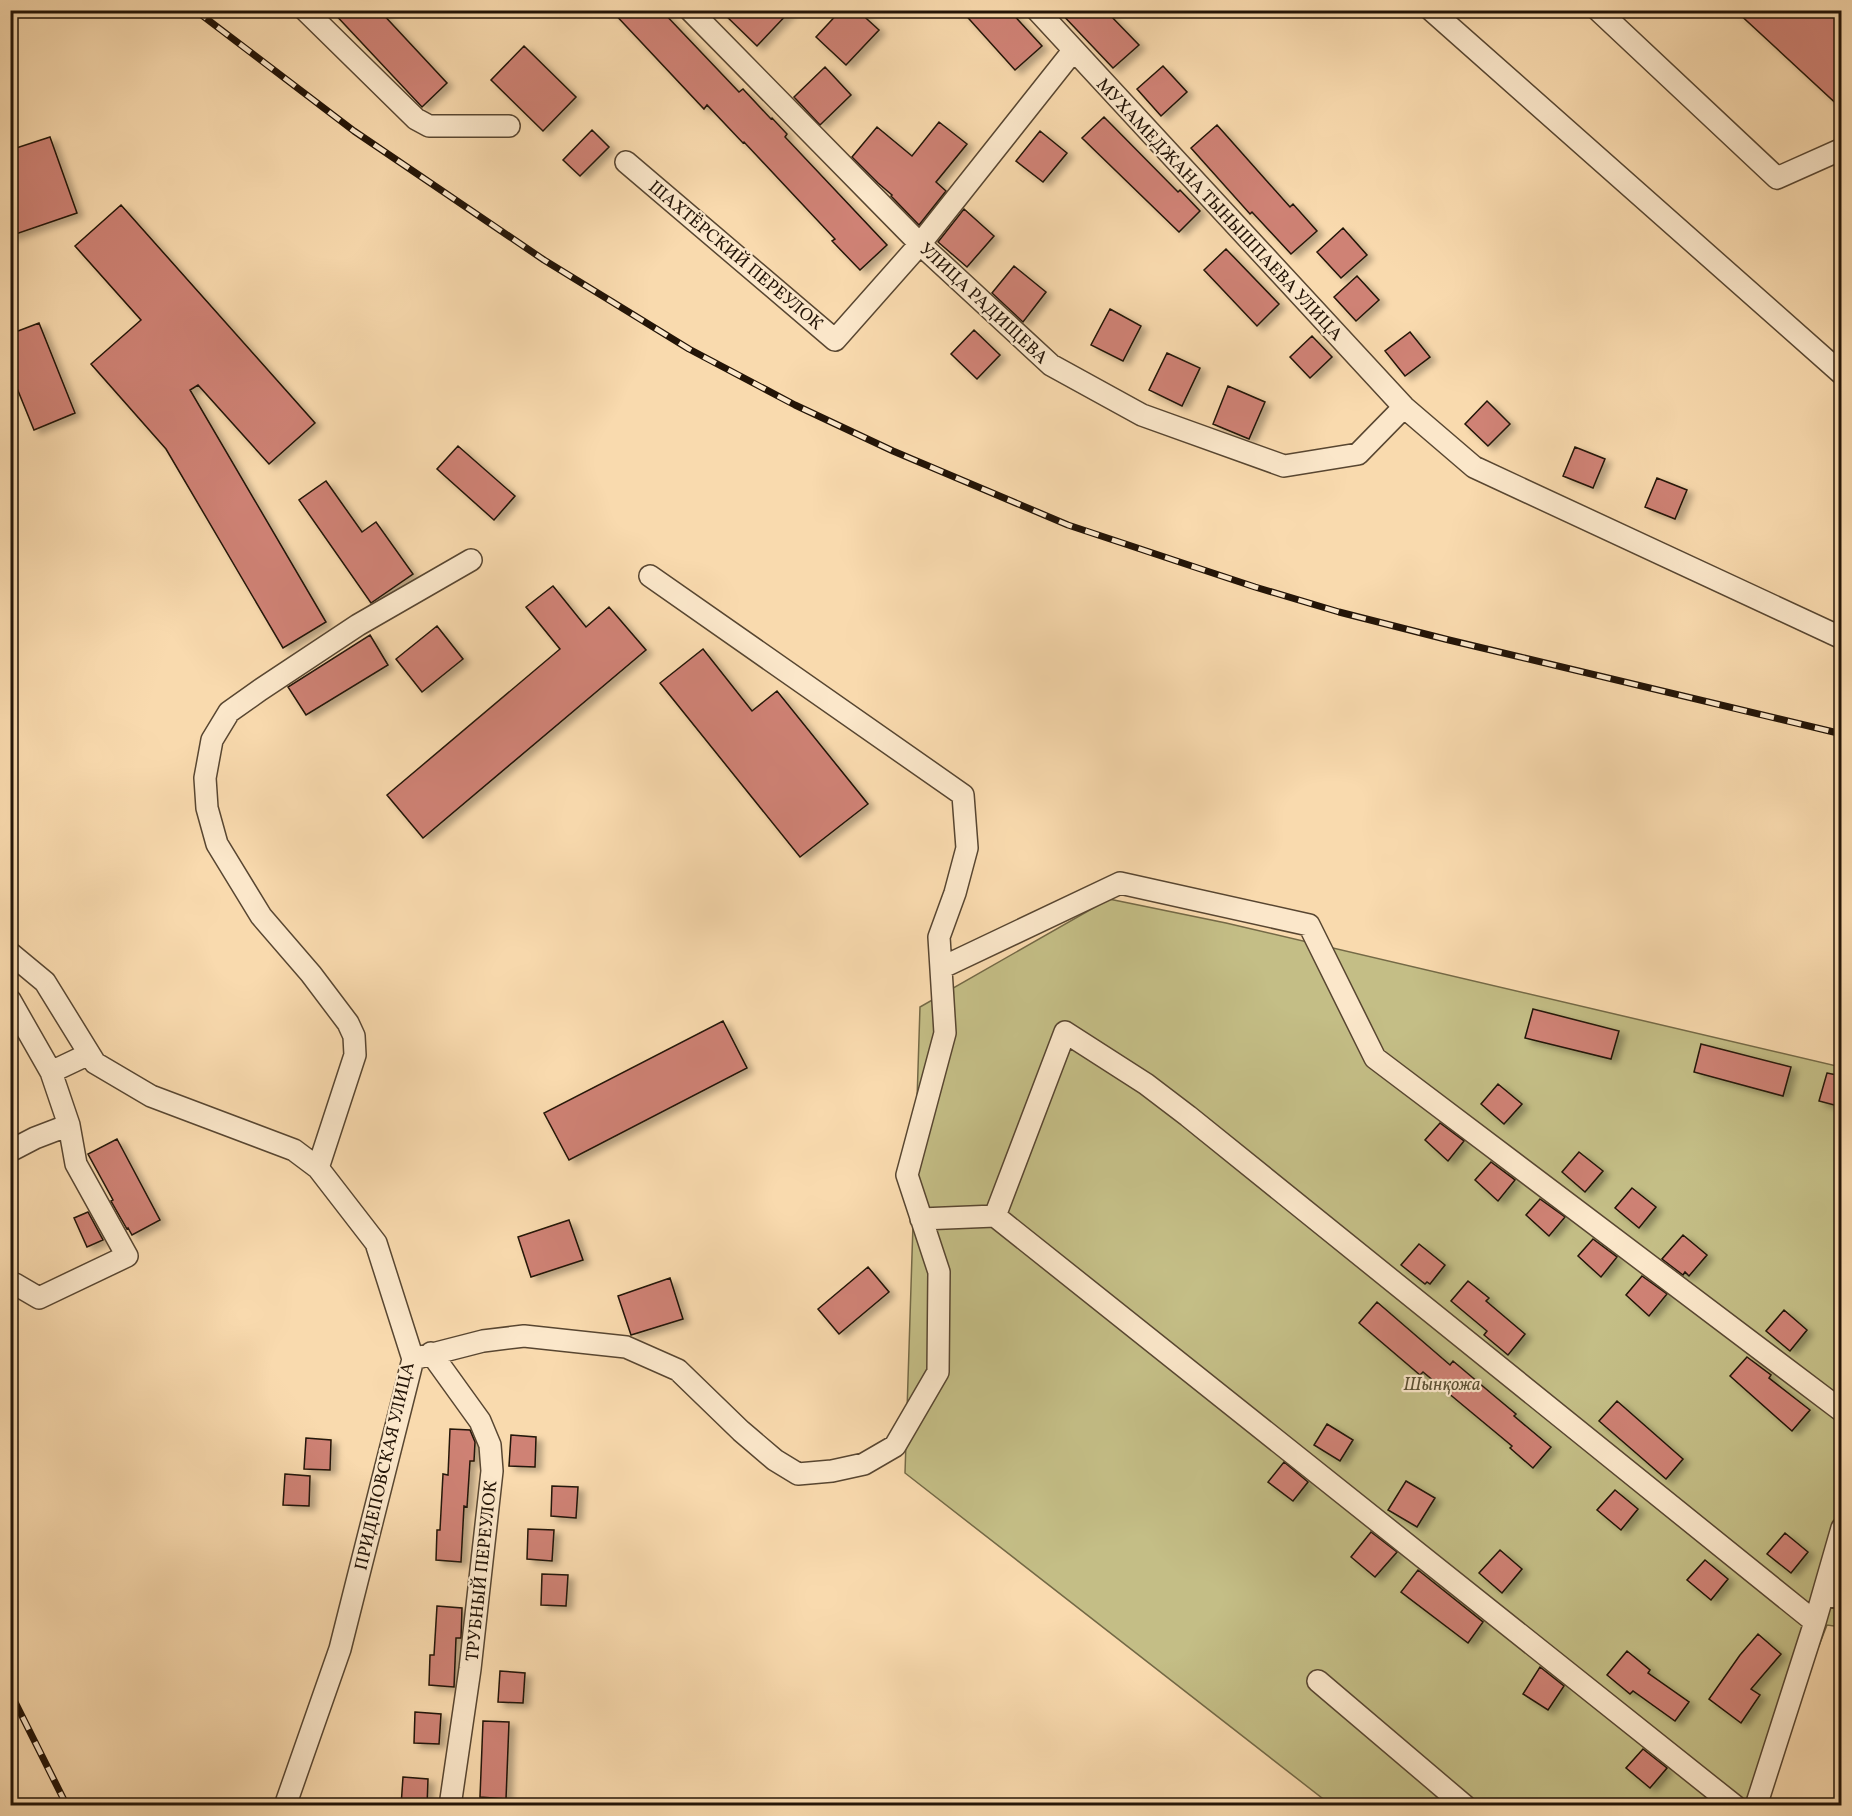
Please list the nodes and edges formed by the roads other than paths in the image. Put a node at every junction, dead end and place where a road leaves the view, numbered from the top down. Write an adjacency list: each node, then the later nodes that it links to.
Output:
1 (305, 10): 7 (street)
2 (690, 10): 10 (street, УЛИЦА РАДИЩЕВА)
3 (1037, 10): 6 (street, МУХАМЕДЖАНА ТЫНЫШПАЕВА УЛИЦА)
4 (1431, 10): 11 (street)
5 (1598, 10): 8 (street)
6 (1073, 51): 10 (street, ШАХТЁРСКИЙ ПЕРЕУЛОК); 12 (street, МУХАМЕДЖАНА ТЫНЫШПАЕВА УЛИЦА)
7 (509, 126)
8 (1842, 149)
9 (626, 162): 10 (street, ШАХТЁРСКИЙ ПЕРЕУЛОК)
10 (920, 244): 12 (street, УЛИЦА РАДИЩЕВА)
11 (1842, 374)
12 (1404, 407): 15 (street, МУХАМЕДЖАНА ТЫНЫШПАЕВА УЛИЦА)
13 (471, 560): 23 (street)
14 (650, 576): 17 (street)
15 (1842, 639)
16 (10, 953): 19 (street, ПРИДЕПОВСКАЯ УЛИЦА)
17 (941, 968): 25 (street); 28 (street)
18 (10, 1000): 20 (street)
19 (89, 1054): 20 (street); 23 (street, ПРИДЕПОВСКАЯ УЛИЦА)
20 (51, 1072): 21 (street)
21 (69, 1125): 22 (street); 26 (street)
22 (10, 1151)
23 (318, 1168): 27 (street, ПРИДЕПОВСКАЯ УЛИЦА)
24 (995, 1216): 25 (street); 31 (street); 36 (street)
25 (921, 1219): 27 (street)
26 (15, 1284)
27 (422, 1356): 33 (street, ПРИДЕПОВСКАЯ УЛИЦА); 34 (street, ТРУБНЫЙ ПЕРЕУЛОК)
28 (1842, 1411)
29 (1842, 1528): 30 (street)
30 (1832, 1596): 31 (street)
31 (1815, 1623): 37 (street)
32 (1318, 1681): 35 (street)
33 (285, 1806)
34 (450, 1806)
35 (1466, 1806)
36 (1735, 1806)
37 (1756, 1806)

